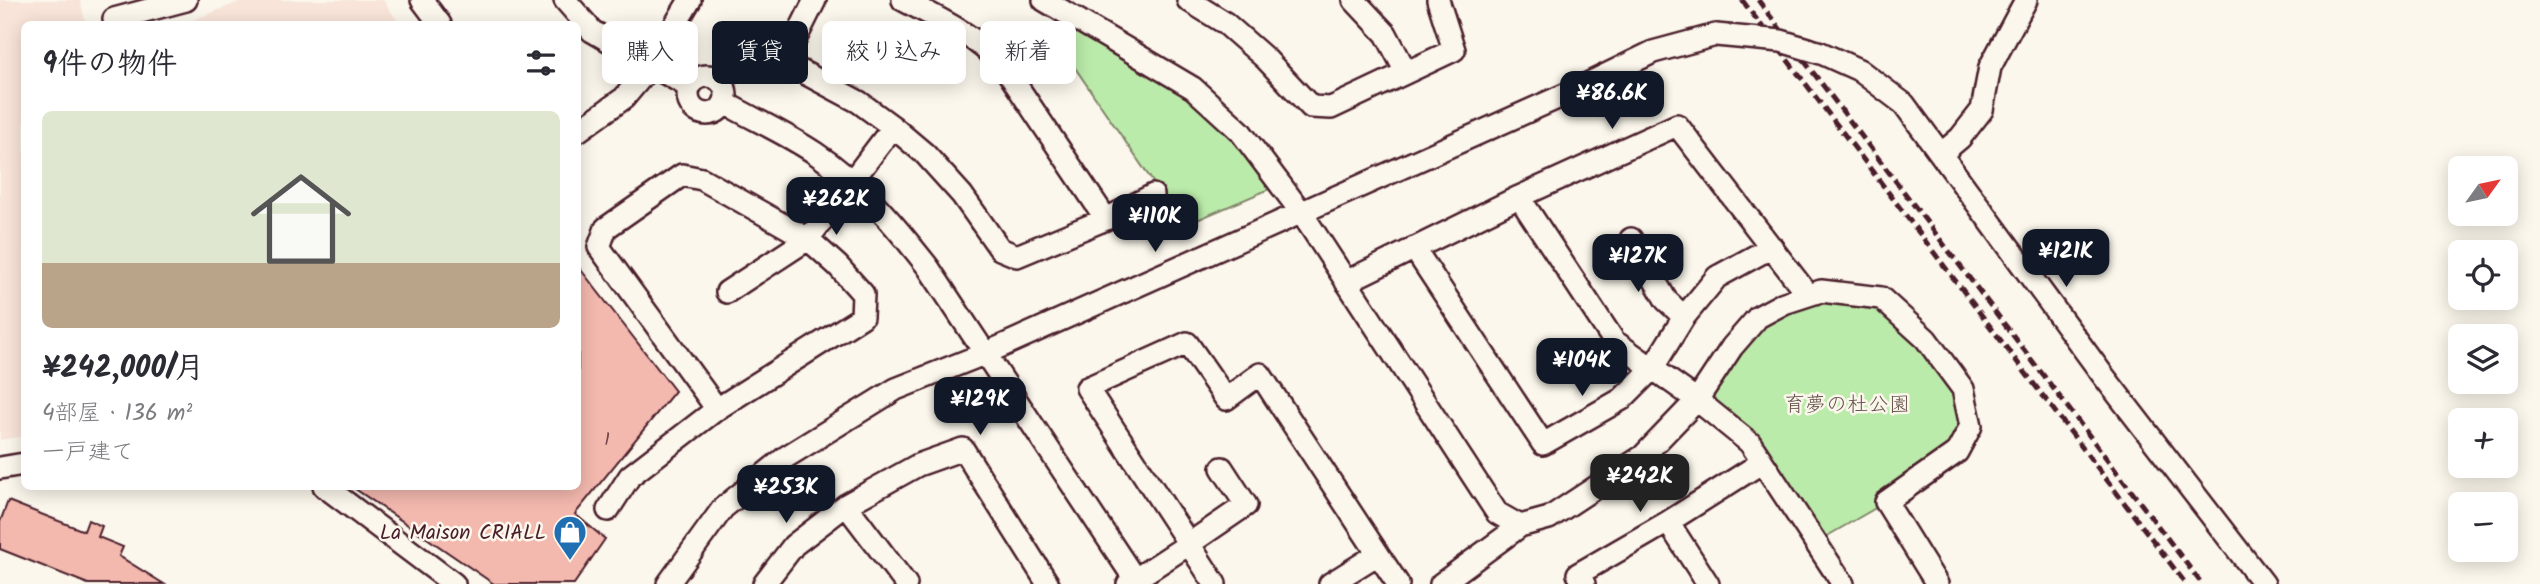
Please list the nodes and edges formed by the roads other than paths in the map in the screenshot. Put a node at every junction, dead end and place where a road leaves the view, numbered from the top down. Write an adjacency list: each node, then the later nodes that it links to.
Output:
1 (186, 0): 12 (street)
2 (422, 0): 13 (street)
3 (565, 0): 15 (street)
4 (690, 0): 14 (street)
5 (815, 0): 19 (street)
6 (903, 0): 26 (street)
7 (1188, 0): 16 (street)
8 (1354, 0): 16 (street)
9 (1438, 0): 16 (street)
10 (2026, 0): 21 (street)
11 (1053, 2): 25 (street)
12 (113, 14)
13 (438, 21)
14 (677, 21)
15 (602, 37)
16 (1406, 72)
17 (698, 78): 22 (street)
18 (636, 84): 20 (street)
19 (893, 127): 22 (street); 26 (street)
20 (581, 129)
21 (1941, 153): 25 (street, bridge); 64 (street)
22 (852, 182): 27 (street); 35 (street)
23 (1153, 195): 26 (street)
24 (1519, 197): 29 (street); 30 (street); 36 (street)
25 (1301, 212): 31 (street); 35 (street)
26 (1106, 219)
27 (808, 239): 32 (street); 38 (street); 38 (street)
28 (1631, 239): 34 (street)
29 (1772, 247): 33 (street); 34 (street)
30 (1414, 248): 31 (street); 36 (street)
31 (1346, 282): 47 (street)
32 (727, 292)
33 (1808, 295): 37 (street); 63 (street)
34 (1684, 317): 36 (street)
35 (984, 354): 50 (street); 52 (street)
36 (1652, 369): 37 (street)
37 (1697, 400): 39 (street); 47 (street)
38 (717, 409): 45 (street)
39 (1761, 463): 46 (street); 62 (street)
40 (21, 464): 41 (street)
41 (0, 468)
42 (1222, 468): 48 (street)
43 (329, 490): 51 (street)
44 (846, 505): 53 (street); 54 (street); 55 (street)
45 (608, 510)
46 (1668, 522): 60 (street); 61 (street)
47 (1520, 526): 59 (street)
48 (1189, 544): 49 (street); 50 (street); 56 (street)
49 (1378, 554): 57 (street); 58 (street)
50 (1134, 583)
51 (454, 584)
52 (668, 584)
53 (764, 584)
54 (906, 584)
55 (1048, 584)
56 (1215, 584)
57 (1330, 584)
58 (1398, 584)
59 (1441, 584)
60 (1584, 584)
61 (1708, 584)
62 (1843, 584)
63 (1937, 584)
64 (2264, 584)

